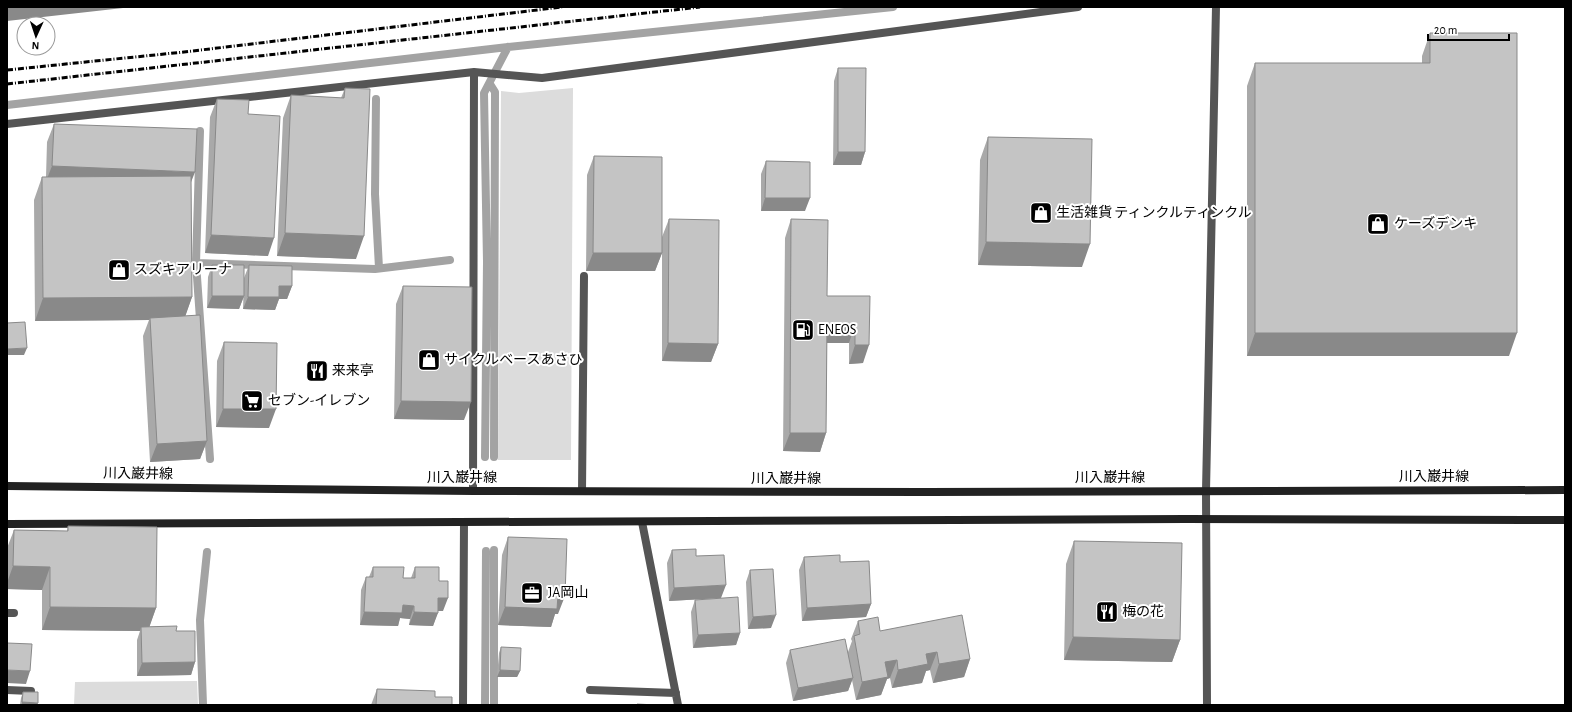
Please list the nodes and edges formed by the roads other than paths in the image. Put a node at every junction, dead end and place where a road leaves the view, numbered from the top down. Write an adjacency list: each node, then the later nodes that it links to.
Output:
1 (1078, 7): 3 (street)
2 (1216, 7): 10 (street)
3 (477, 72): 4 (street); 8 (street)
4 (7, 124)
5 (584, 276): 9 (street)
6 (7, 486): 8 (main road, 川入巌井線)
7 (1565, 490): 10 (main road, 川入巌井線)
8 (473, 491): 9 (main road, 川入巌井線)
9 (582, 491): 10 (main road, 川入巌井線)
10 (1206, 491): 11 (street)
11 (1206, 520): 12 (main road); 14 (main road); 22 (street)
12 (1565, 520)
13 (464, 522): 14 (main road); 15 (main road); 20 (street)
14 (642, 522): 19 (street)
15 (7, 524)
16 (7, 690): 18 (street)
17 (590, 690): 19 (street)
18 (31, 691)
19 (676, 693): 21 (street)
20 (463, 705)
21 (678, 705)
22 (1207, 705)

